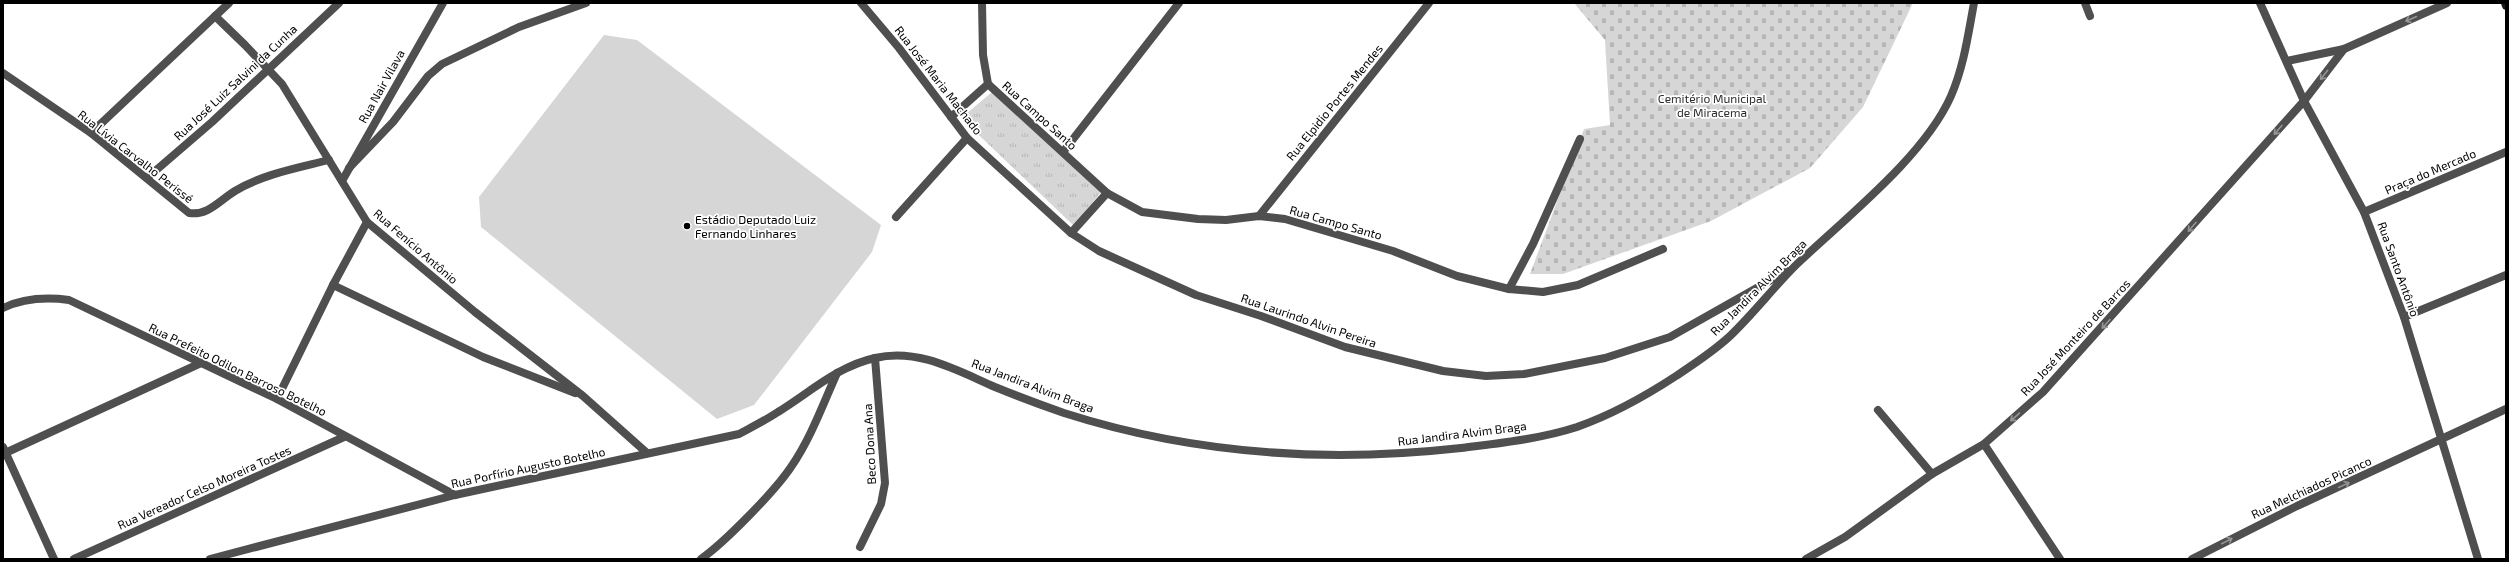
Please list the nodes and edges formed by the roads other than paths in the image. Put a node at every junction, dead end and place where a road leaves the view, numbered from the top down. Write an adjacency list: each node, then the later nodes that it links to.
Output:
1 (229, 3): 13 (street)
2 (339, 3): 17 (street, Rua José Luiz Salvini da Cunha)
3 (443, 3): 28 (street, Rua Nair Vilava)
4 (586, 3): 28 (street)
5 (861, 3): 21 (street, Rua José Maria Machado)
6 (982, 3): 19 (street)
7 (1180, 3): 25 (street)
8 (1429, 3): 33 (street, Rua Elpidio Portes Mendes)
9 (1974, 3): 38 (street, Rua Jandira Alvim Braga)
10 (2085, 3): 14 (street)
11 (2260, 3): 16 (street, Rua Santo Antônio)
12 (2447, 3): 15 (street, one-way to 15)
13 (215, 16): 17 (street, Rua Fenício Antônio); 22 (street)
14 (2090, 16)
15 (2344, 49): 16 (street); 20 (street, Rua José Monteiro de Barros, one-way to 20)
16 (2287, 61): 20 (street, Rua Santo Antônio)
17 (268, 69): 27 (street, Rua Fenício Antônio); 29 (street, Rua José Luiz Salvini da Cunha)
18 (3, 73): 22 (street, Rua Lívia Carvalho Perissé)
19 (988, 84): 21 (street); 25 (street, Rua Campo Santo)
20 (2304, 100): 32 (street, Rua Santo Antônio); 53 (street, Rua José Monteiro de Barros, one-way to 53)
21 (951, 117): 23 (street, Rua José Maria Machado)
22 (91, 133): 29 (street, Rua Lívia Carvalho Perissé)
23 (966, 138): 34 (street); 36 (street, Rua José Maria Machado)
24 (1580, 139): 41 (street)
25 (1063, 152): 31 (street, Rua Campo Santo)
26 (2506, 152): 32 (street, Praça do Mercado)
27 (329, 160): 29 (street, Rua Lívia Carvalho Perissé); 30 (street, Rua Fenício Antônio)
28 (349, 168): 30 (street, Rua Nair Vilava)
29 (147, 178)
30 (342, 181): 35 (street, Rua Fenício Antônio)
31 (1107, 193): 33 (street, Rua Campo Santo); 36 (street)
32 (2364, 212): 43 (street, Rua Santo Antônio)
33 (1258, 216): 41 (street, Rua Campo Santo)
34 (896, 217)
35 (367, 222): 40 (street); 47 (street, Rua Fenício Antônio)
36 (1072, 233): 38 (street, Rua Laurindo Alvin Pereira)
37 (1663, 249): 41 (street, Rua Campo Santo)
38 (1794, 268): 44 (street, Rua Jandira Alvim Braga)
39 (2506, 275): 43 (street)
40 (332, 284): 47 (street); 48 (street)
41 (1509, 289)
42 (3, 308): 45 (street, Rua Prefeito Odilon Barroso Botelho)
43 (2404, 317): 52 (street, Rua Santo Antônio)
44 (875, 358): 46 (street, Rua Jandira Alvim Braga); 58 (street, Beco Dona Ana)
45 (201, 363): 48 (street, Rua Prefeito Odilon Barroso Botelho); 54 (street)
46 (838, 372): 55 (street, Rua Porfírio Augusto Botelho); 62 (street)
47 (583, 396): 55 (street, Rua Fenício Antônio)
48 (277, 400): 51 (street, Rua Prefeito Odilon Barroso Botelho)
49 (2506, 409): 52 (street, Rua Melchiados Picanco)
50 (1878, 410): 56 (street)
51 (344, 436): 57 (street, Rua Prefeito Odilon Barroso Botelho); 60 (street, Rua Vereador Celso Moreira Tostes)
52 (2442, 439): 65 (street, Rua Melchiados Picanco, one-way to 52); 66 (street, Rua Santo Antônio)
53 (1984, 444): 56 (street, Rua José Monteiro de Barros); 64 (street)
54 (4, 451): 59 (street)
55 (647, 453): 57 (street, Rua Porfírio Augusto Botelho)
56 (1932, 474): 63 (street, Rua José Monteiro de Barros)
57 (454, 495): 61 (street, Rua Porfírio Augusto Botelho)
58 (860, 547)
59 (54, 559)
60 (74, 559)
61 (210, 559)
62 (701, 559)
63 (1806, 559)
64 (2060, 559)
65 (2192, 559)
66 (2478, 559)

